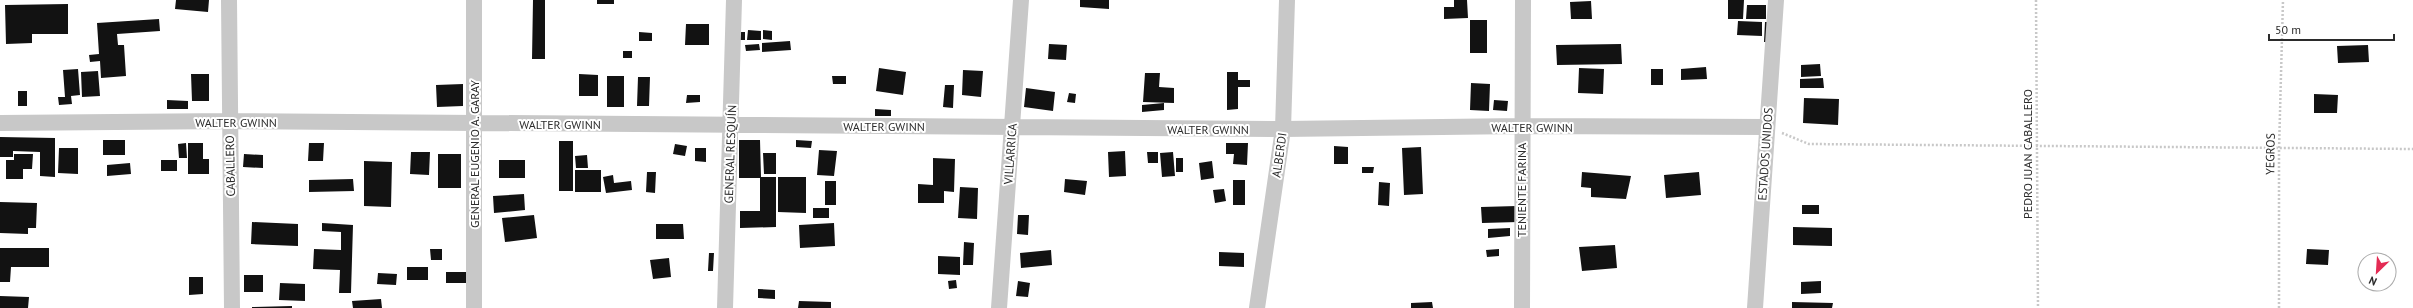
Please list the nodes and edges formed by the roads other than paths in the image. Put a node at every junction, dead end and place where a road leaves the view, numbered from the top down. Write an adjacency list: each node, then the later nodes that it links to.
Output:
1 (229, 0): 8 (street, CABALLERO)
2 (474, 0): 10 (street, GENERAL EUGENIO A. GARAY)
3 (734, 0): 11 (street, GENERAL RESQUÍN)
4 (1021, 0): 14 (street, VILLARRICA)
5 (1287, 0): 15 (street, ALBERDI)
6 (1523, 0): 12 (street, TENIENTE FARINA)
7 (1776, 0): 13 (street, ESTADOS UNIDOS)
8 (230, 121): 9 (street, WALTER GWINN); 10 (street, WALTER GWINN); 16 (street, CABALLERO)
9 (0, 122)
10 (475, 124): 11 (street, WALTER GWINN); 17 (street, GENERAL EUGENIO A. GARAY)
11 (731, 125): 14 (street, WALTER GWINN); 18 (street, GENERAL RESQUÍN)
12 (1521, 126): 13 (street, WALTER GWINN); 15 (street, WALTER GWINN); 21 (street, TENIENTE FARINA)
13 (1767, 127): 22 (street, ESTADOS UNIDOS)
14 (1012, 128): 15 (street, WALTER GWINN); 19 (street, VILLARRICA)
15 (1283, 129): 20 (street, ALBERDI)
16 (232, 308)
17 (474, 308)
18 (725, 308)
19 (998, 308)
20 (1257, 308)
21 (1522, 308)
22 (1755, 308)

